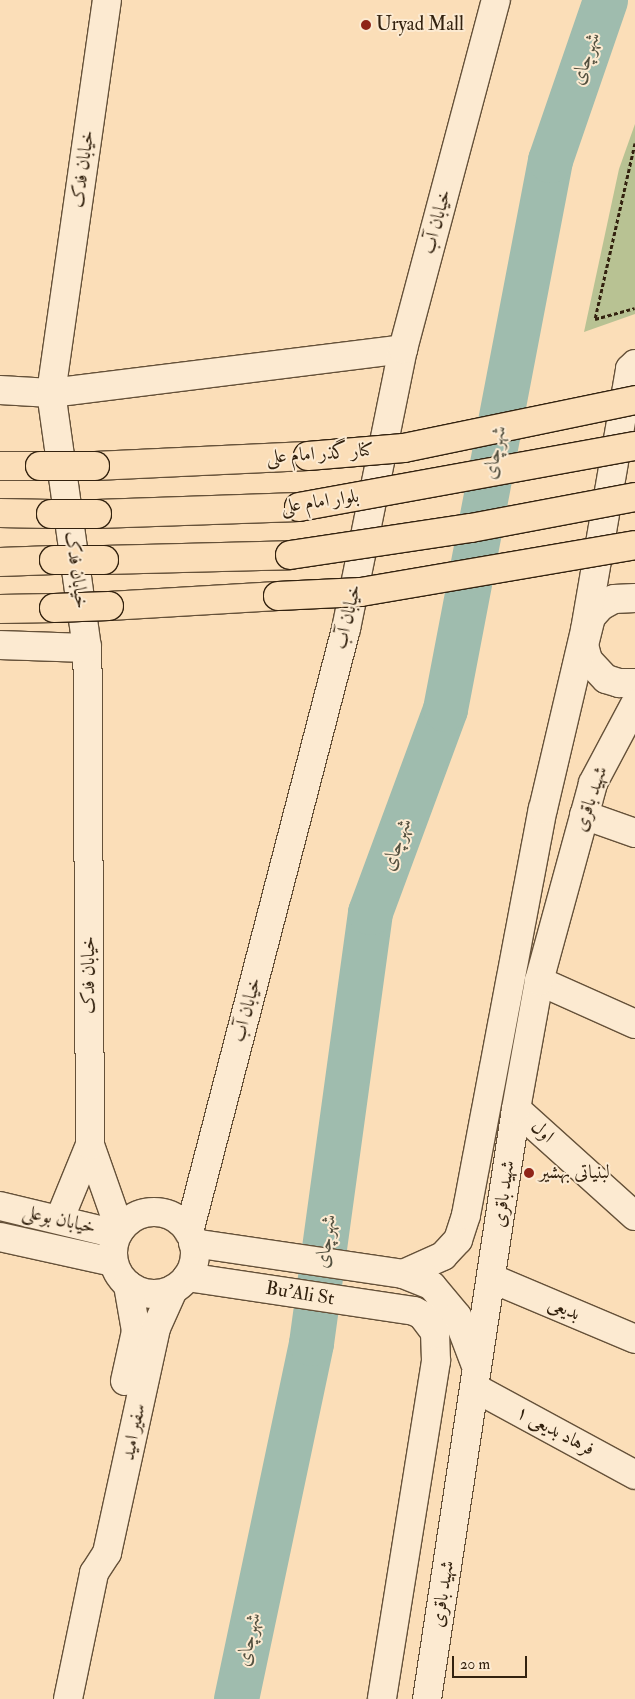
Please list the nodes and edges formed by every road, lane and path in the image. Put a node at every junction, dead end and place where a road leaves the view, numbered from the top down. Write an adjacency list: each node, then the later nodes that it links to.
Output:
1 (107, 0): 8 (street, خیابان فدک)
2 (496, 0): 5 (street, خیابان آب)
3 (635, 143): 4 (path)
4 (635, 308)
5 (403, 349): 8 (street); 34 (street, خیابان آب)
6 (635, 364): 18 (street, شهید باقری)
7 (0, 390): 8 (street)
8 (52, 393): 20 (street, خیابان فدک)
9 (635, 400): 11 (main road, کنار گذر امام علی, bridge)
10 (635, 446): 13 (main road, بلوار امام علی, bridge)
11 (0, 466)
12 (635, 497): 15 (main road, bridge)
13 (0, 513)
14 (635, 546): 17 (main road, bridge)
15 (0, 562)
16 (633, 596): 18 (street)
17 (0, 609)
18 (585, 630): 21 (street); 36 (street, شهید باقری)
19 (0, 645): 20 (street)
20 (87, 648): 28 (street, خیابان فدک)
21 (635, 683)
22 (632, 713): 23 (street, شهید باقری)
23 (584, 816): 24 (street); 25 (street, شهید باقری)
24 (635, 832)
25 (539, 981): 26 (street); 27 (street, شهید باقری)
26 (635, 1024)
27 (516, 1109): 30 (street, اول); 37 (street, شهید باقری)
28 (90, 1145): 31 (street, خیابان فدک); 32 (street, خیابان فدک)
29 (0, 1206): 31 (street, خیابان بوعلی)
30 (635, 1216)
31 (60, 1218): 32 (street, خیابان بوعلی)
32 (119, 1232): 34 (street); 35 (street)
33 (0, 1237): 35 (street, خیابان بوعلی)
34 (191, 1238): 36 (street, Bu'Ali St); 38 (street)
35 (113, 1262): 39 (street)
36 (403, 1274): 41 (street, Bu'Ali St)
37 (493, 1278): 40 (street, بدیعی); 41 (street, شهید باقری)
38 (180, 1284): 39 (street); 43 (street, سفیر امید); 45 (street, Bu'Ali St)
39 (128, 1285): 43 (street, سفیر امید)
40 (635, 1339)
41 (476, 1381): 42 (street, فرهاد بدیعی ۱); 46 (street, شهید باقری)
42 (635, 1474)
43 (94, 1573): 44 (street, سفیر امید)
44 (68, 1699)
45 (382, 1699)
46 (428, 1699)

